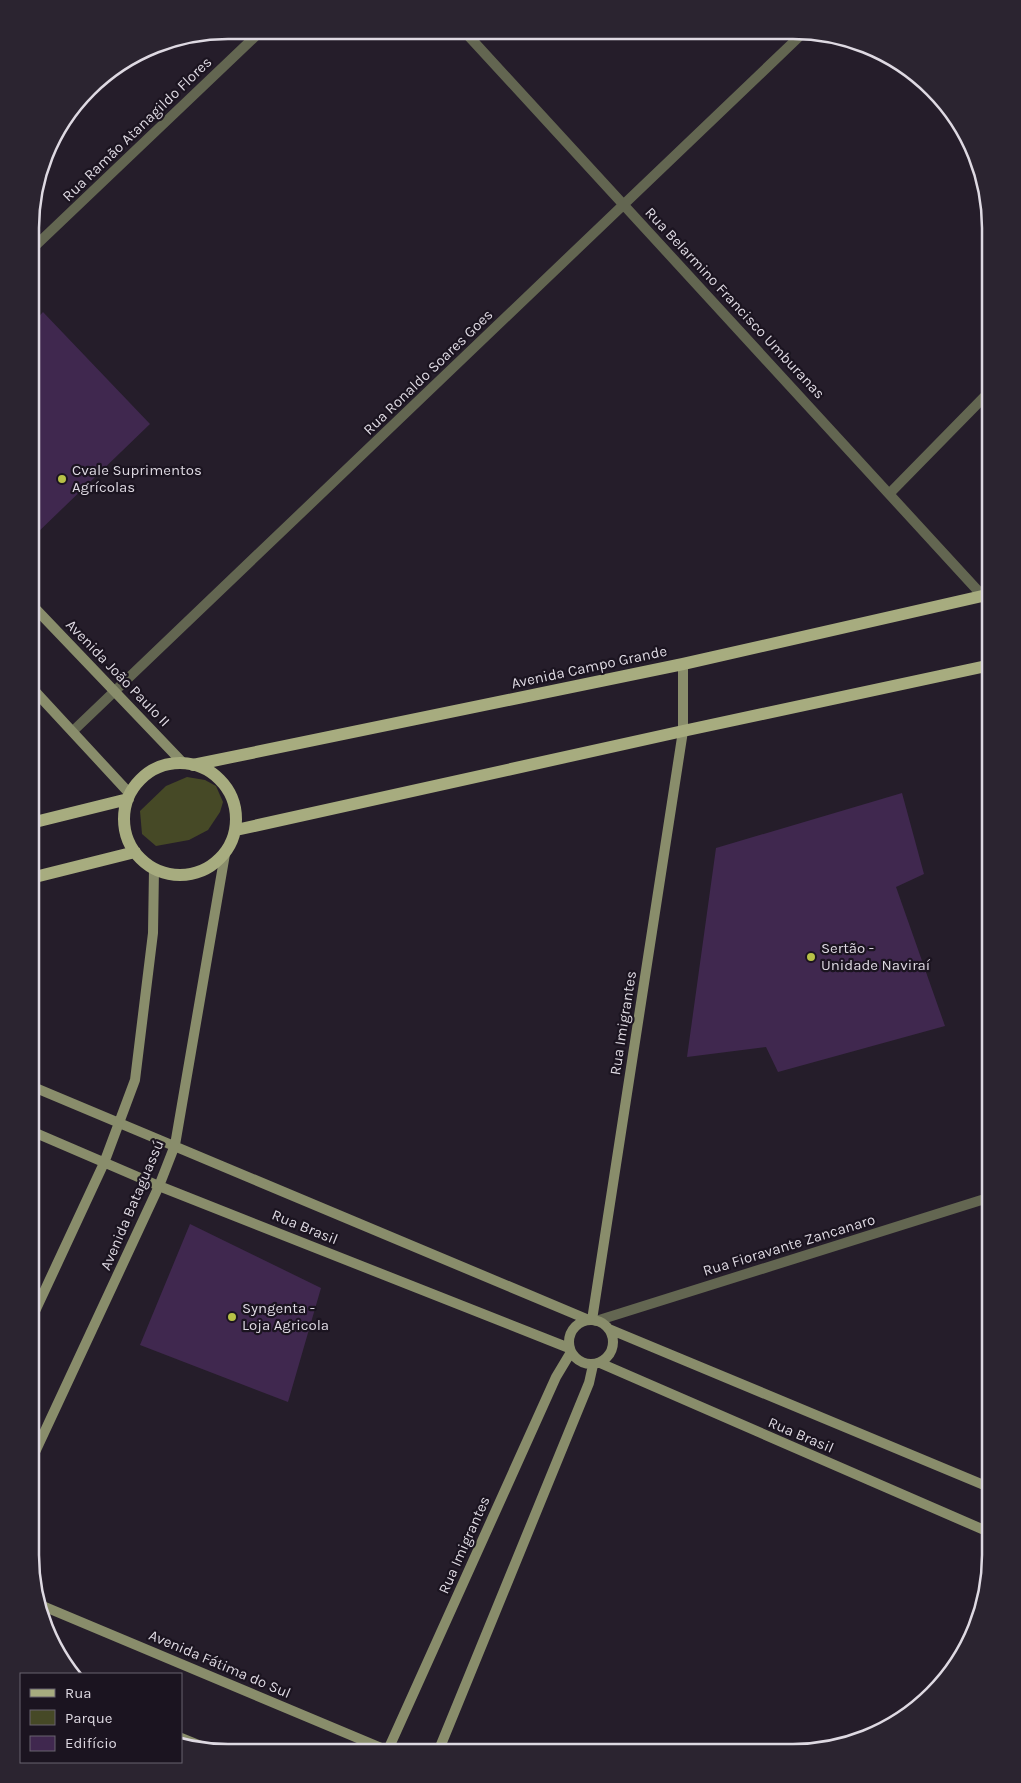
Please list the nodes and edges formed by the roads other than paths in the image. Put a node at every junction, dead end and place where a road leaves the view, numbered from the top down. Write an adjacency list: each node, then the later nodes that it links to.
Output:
1 (253, 39): 5 (street, Rua Ramão Atanagildo Flores)
2 (470, 39): 4 (street, Rua Belarmino Francisco Umburanas)
3 (797, 39): 4 (street, Rua Ronaldo Soares Goes)
4 (624, 205): 7 (street, Rua Belarmino Francisco Umburanas); 13 (street, Rua Ronaldo Soares Goes)
5 (39, 242)
6 (982, 399): 7 (street)
7 (890, 493): 8 (street, Rua Belarmino Francisco Umburanas)
8 (982, 591)
9 (982, 600): 11 (main road, Avenida Campo Grande)
10 (39, 612): 13 (street, Avenida João Paulo II)
11 (684, 664): 15 (street, Rua Imigrantes); 17 (main road, Avenida Campo Grande)
12 (982, 668): 15 (main road)
13 (114, 692): 16 (street, Rua Ronaldo Soares Goes); 17 (street, Avenida João Paulo II)
14 (39, 695): 16 (street)
15 (683, 730): 20 (main road); 33 (street, Rua Imigrantes)
16 (73, 731): 18 (street)
17 (188, 764): 18 (main road); 20 (main road)
18 (129, 797): 19 (main road); 21 (main road)
19 (39, 820)
20 (236, 830): 22 (main road)
21 (135, 852): 23 (main road); 24 (main road)
22 (225, 854): 23 (main road); 28 (street, Avenida Bataguassú)
23 (154, 869): 26 (street)
24 (39, 876)
25 (39, 1089): 26 (street)
26 (121, 1124): 28 (street); 29 (street)
27 (39, 1135): 29 (street, Rua Brasil)
28 (175, 1145): 30 (street, Avenida Bataguassú); 33 (street)
29 (104, 1163): 30 (street, Rua Brasil); 32 (street)
30 (160, 1186): 35 (street, Rua Brasil); 37 (street, Avenida Bataguassú)
31 (982, 1200): 33 (street, Rua Fioravante Zancanaro)
32 (39, 1303)
33 (593, 1320): 34 (street); 35 (street)
34 (608, 1328): 36 (street); 38 (street)
35 (570, 1350): 36 (street); 42 (street, Rua Imigrantes)
36 (597, 1364): 39 (street, Rua Brasil); 43 (street)
37 (39, 1444)
38 (982, 1484)
39 (982, 1529)
40 (46, 1607): 41 (street, Avenida Fátima do Sul)
41 (371, 1744)
42 (391, 1744)
43 (441, 1744)

